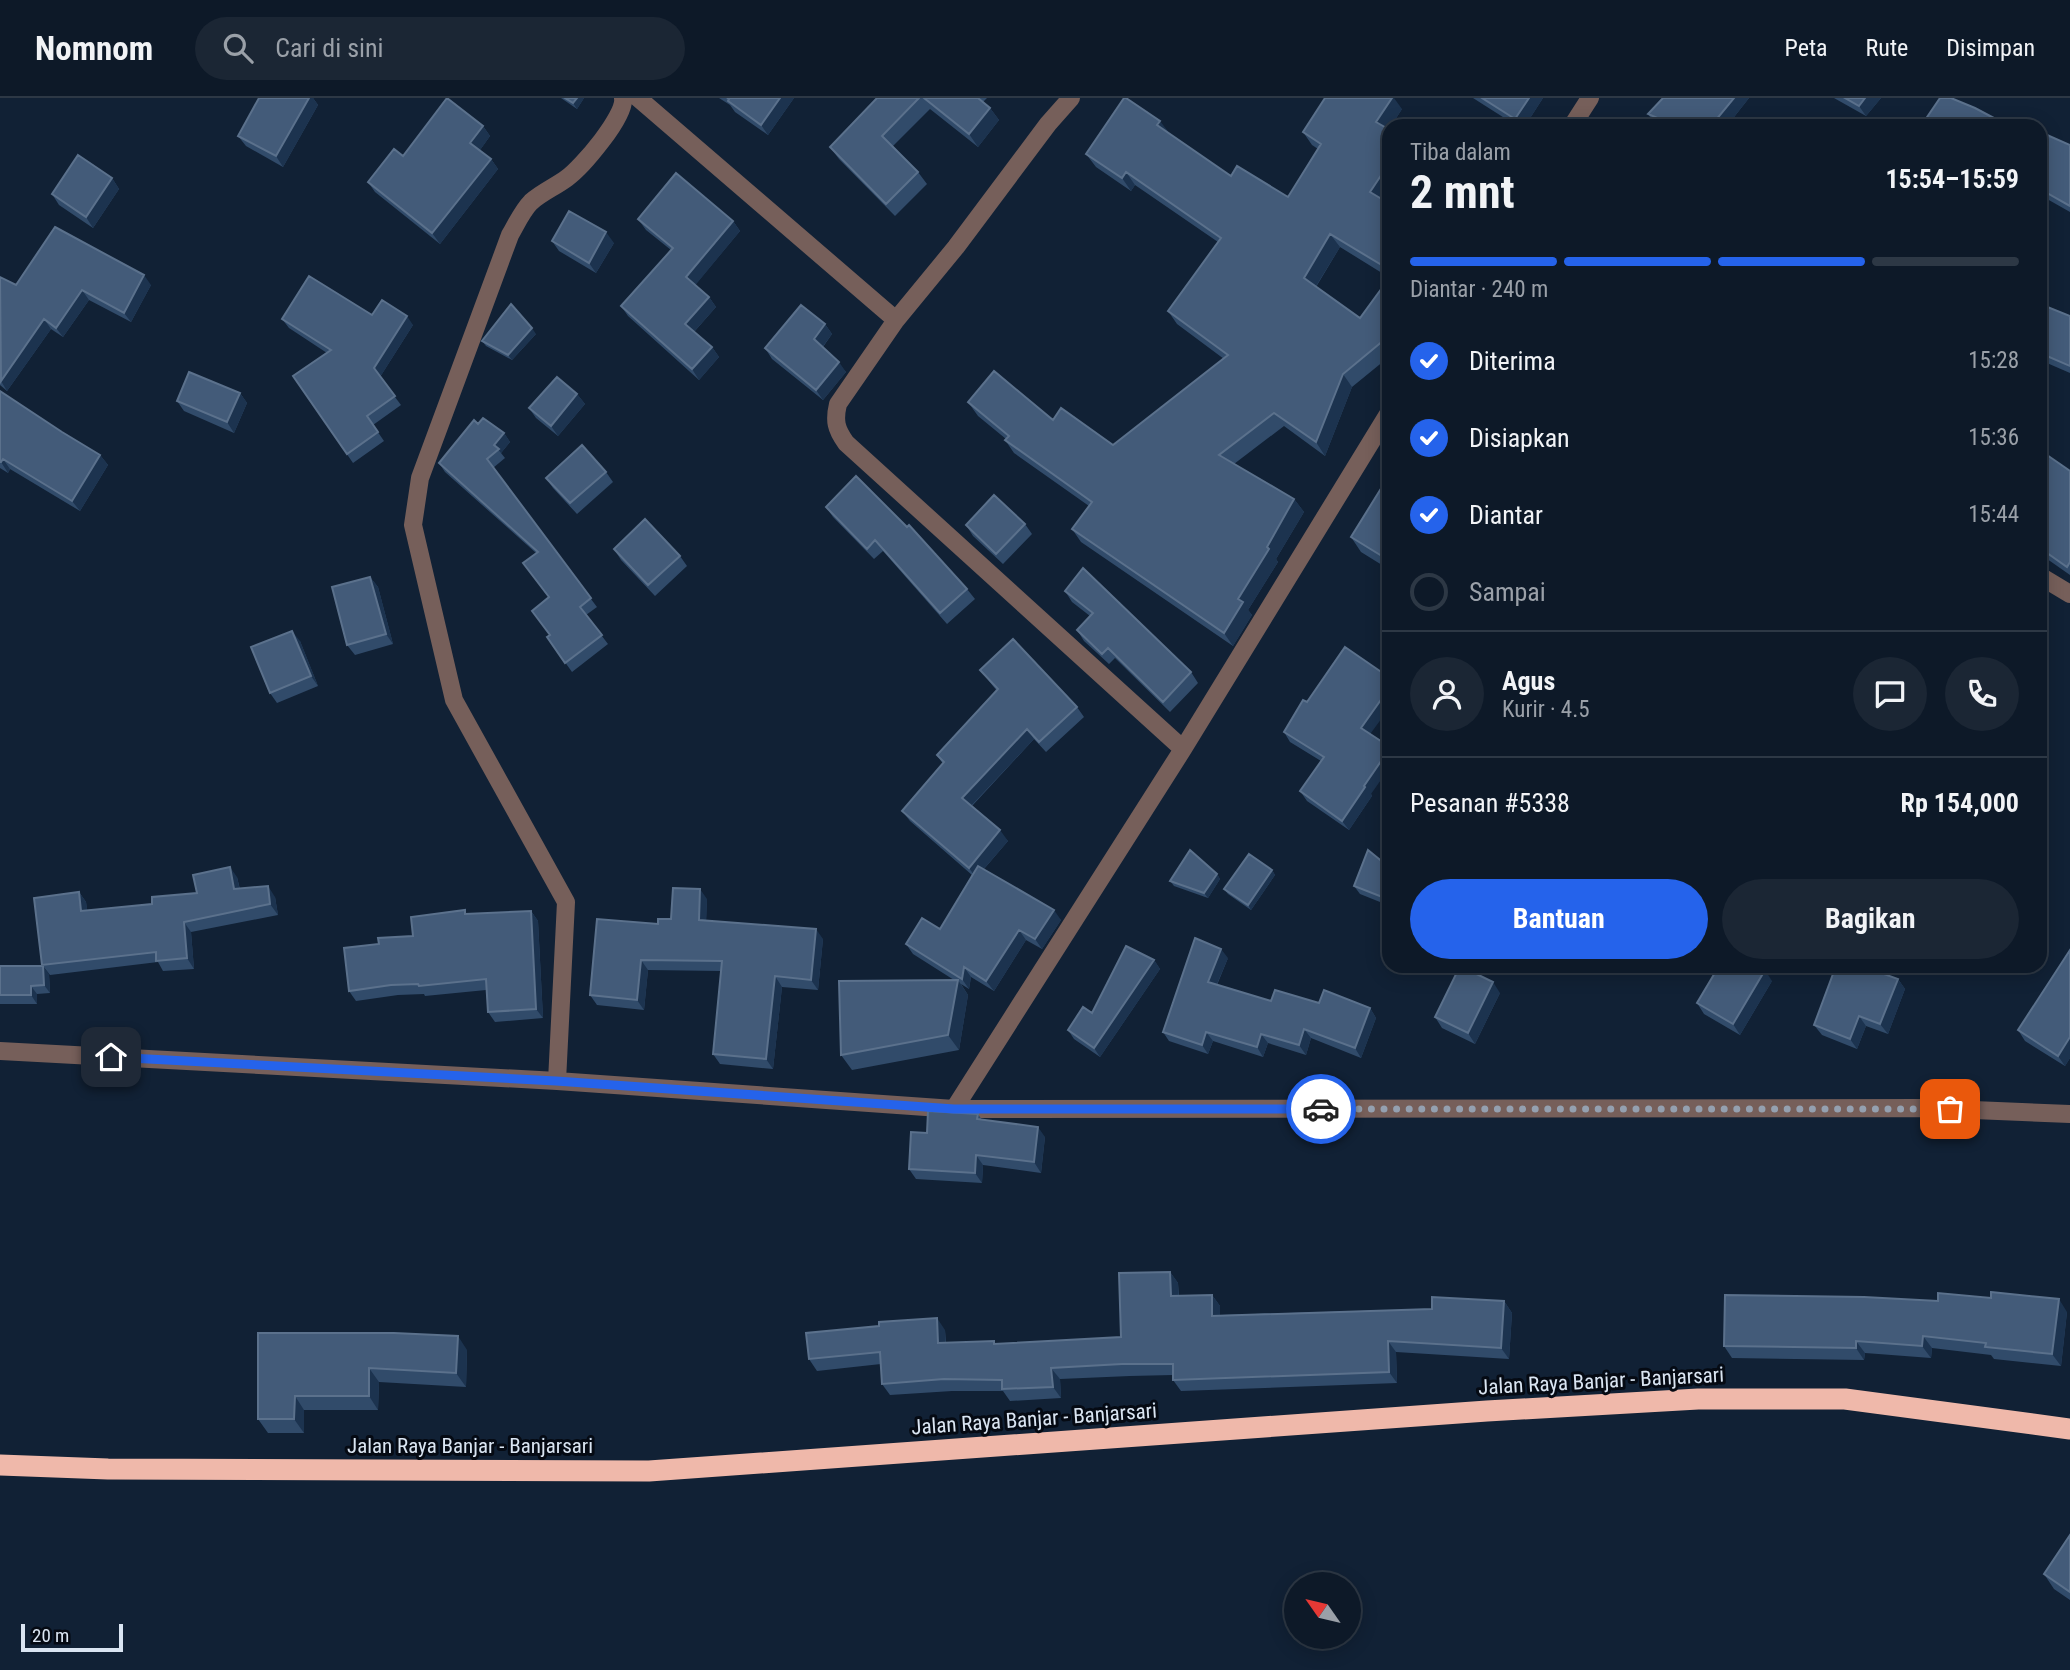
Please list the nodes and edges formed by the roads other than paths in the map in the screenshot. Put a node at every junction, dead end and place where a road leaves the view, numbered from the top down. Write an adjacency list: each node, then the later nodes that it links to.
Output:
1 (623, 98): 12 (street)
2 (638, 98): 6 (street)
3 (1071, 98): 6 (street)
4 (1590, 98): 5 (street)
5 (1576, 119)
6 (896, 320): 10 (street)
7 (1382, 424): 10 (street)
8 (2047, 580): 9 (street)
9 (2070, 594)
10 (1183, 749): 13 (street)
11 (0, 1051): 12 (street)
12 (556, 1081): 13 (street)
13 (954, 1109): 14 (street)
14 (2070, 1114)
15 (2070, 1429): 16 (highway, Jalan Raya Banjar - Banjarsari)
16 (0, 1465)

